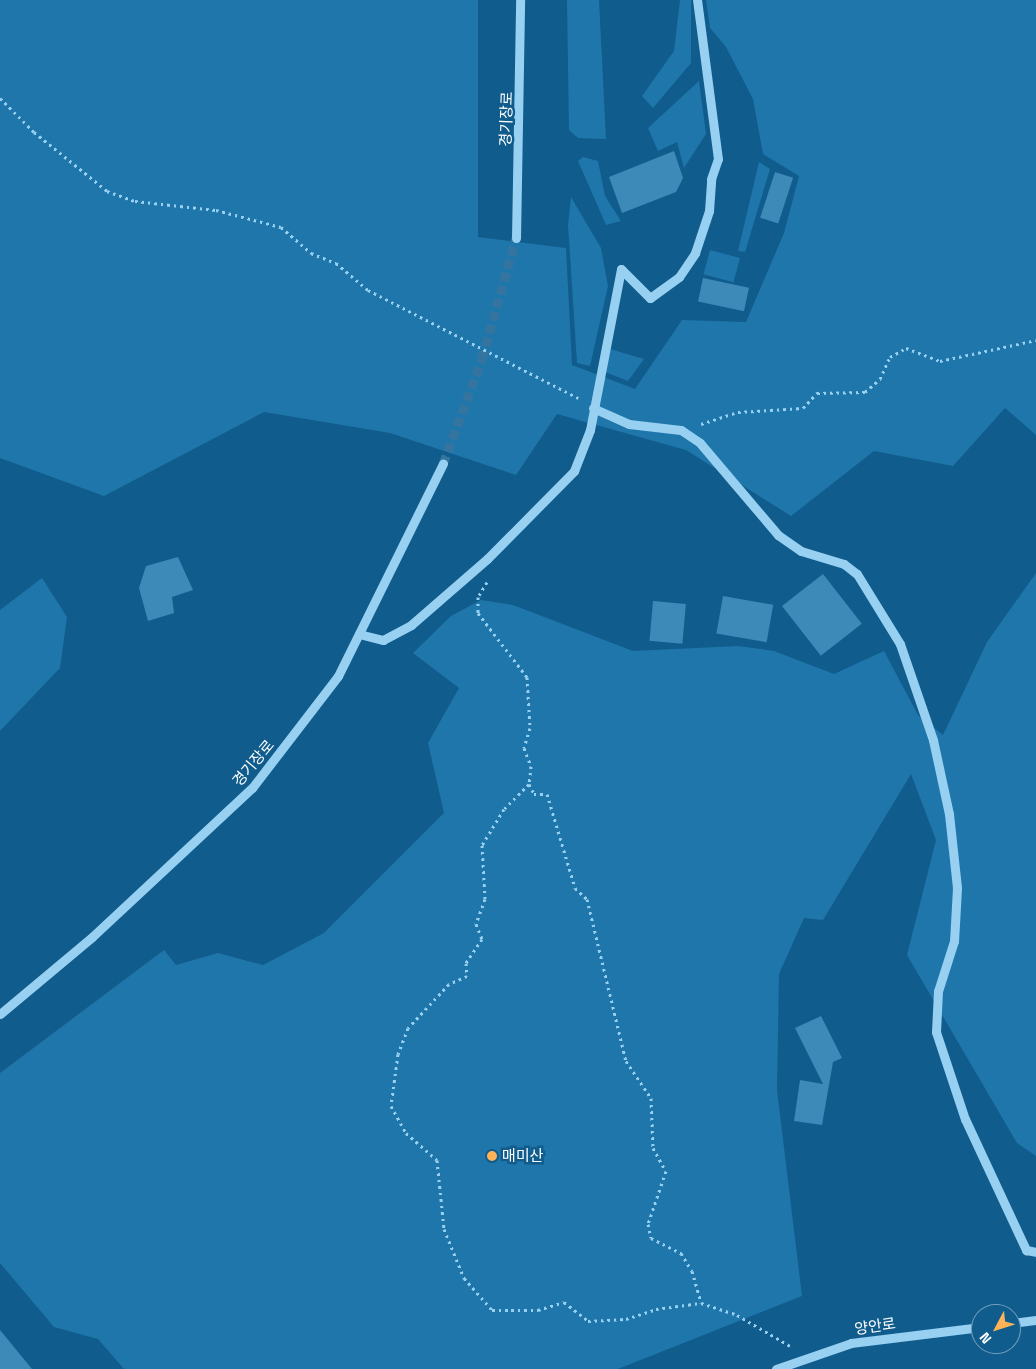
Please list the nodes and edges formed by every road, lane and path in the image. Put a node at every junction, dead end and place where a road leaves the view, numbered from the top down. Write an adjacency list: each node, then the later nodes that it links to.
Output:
1 (520, 0): 4 (street, 경기장로)
2 (697, 0): 6 (street)
3 (0, 98): 6 (path)
4 (516, 238)
5 (1036, 340): 7 (path)
6 (594, 408): 7 (street); 9 (street)
7 (681, 430): 13 (street)
8 (443, 464): 10 (street, 경기장로)
9 (487, 559): 10 (street); 11 (path)
10 (359, 634): 12 (street, 경기장로)
11 (529, 784): 14 (path); 14 (path)
12 (0, 1014)
13 (1036, 1252)
14 (701, 1303): 18 (path)
15 (1036, 1320): 16 (street)
16 (1021, 1322)
17 (971, 1328): 18 (street, 양안로)
18 (810, 1358): 19 (street, 양안로)
19 (797, 1366): 20 (street, 양안로)
20 (776, 1369)

